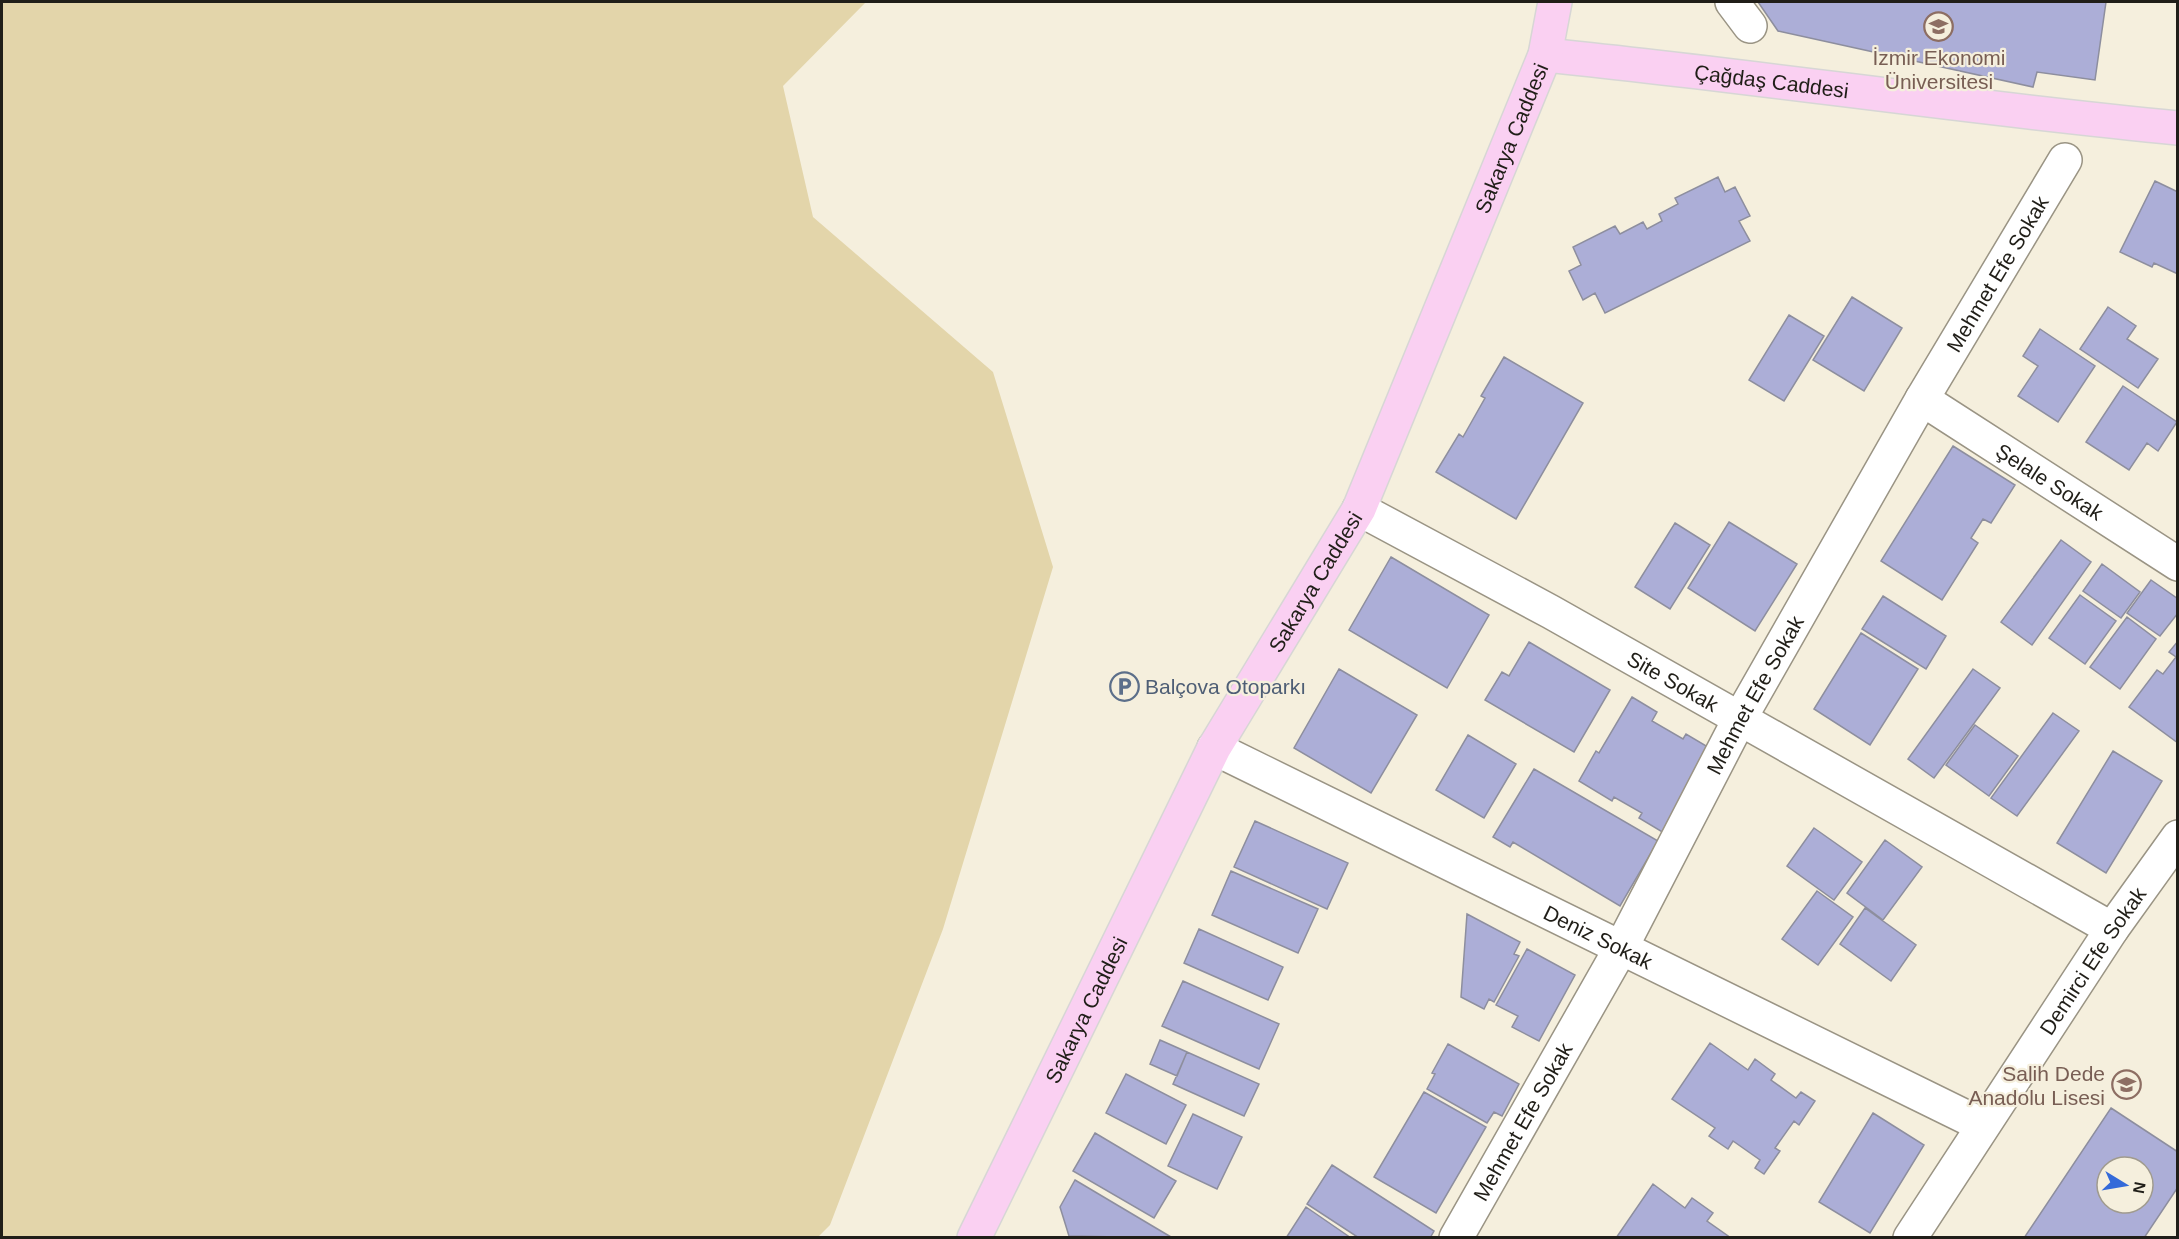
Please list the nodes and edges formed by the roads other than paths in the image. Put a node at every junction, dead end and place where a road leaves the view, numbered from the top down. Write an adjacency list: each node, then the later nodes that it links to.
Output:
1 (1555, 2): 2 (main road, Sakarya Caddesi)
2 (1545, 55): 3 (main road, Çağdaş Caddesi); 6 (main road, Sakarya Caddesi)
3 (2178, 128)
4 (2065, 160): 5 (street, Mehmet Efe Sokak)
5 (1922, 399): 7 (street, Şelale Sokak); 8 (street, Mehmet Efe Sokak)
6 (1359, 509): 8 (street, Site Sokak); 9 (main road, Sakarya Caddesi)
7 (2178, 564)
8 (1739, 720): 11 (street, Site Sokak); 12 (street, Mehmet Efe Sokak)
9 (1214, 748): 12 (street, Deniz Sokak); 14 (main road, Sakarya Caddesi)
10 (2178, 837): 11 (street, Demirci Efe Sokak)
11 (2112, 928): 13 (street, Demirci Efe Sokak)
12 (1621, 948): 13 (street, Deniz Sokak); 15 (street, Mehmet Efe Sokak)
13 (1982, 1125): 16 (street, Demirci Efe Sokak)
14 (974, 1238)
15 (1456, 1238)
16 (1910, 1238)

